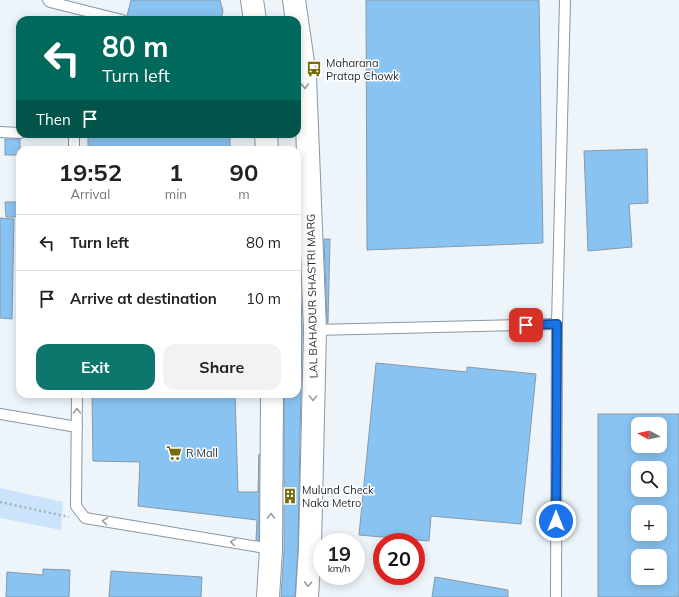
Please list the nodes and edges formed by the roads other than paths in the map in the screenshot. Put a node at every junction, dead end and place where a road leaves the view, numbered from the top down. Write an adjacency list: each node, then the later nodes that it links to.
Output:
1 (48, 0): 5 (lane)
2 (252, 0): 6 (main road)
3 (294, 0): 7 (main road, LAL BAHADUR SHASTRI MARG, one-way to 7)
4 (565, 0): 11 (lane)
5 (106, 16)
6 (254, 16)
7 (296, 16)
8 (301, 48): 12 (main road, LAL BAHADUR SHASTRI MARG, one-way to 12)
9 (0, 132): 10 (lane)
10 (16, 133)
11 (557, 324): 12 (lane); 20 (lane)
12 (315, 330): 19 (main road, LAL BAHADUR SHASTRI MARG, one-way to 19)
13 (77, 398): 16 (lane, one-way to 13)
14 (272, 398): 17 (main road, one-way to 14)
15 (0, 414): 16 (lane)
16 (77, 427): 17 (lane, one-way to 16)
17 (271, 549): 18 (main road)
18 (268, 597)
19 (307, 597)
20 (556, 597)

